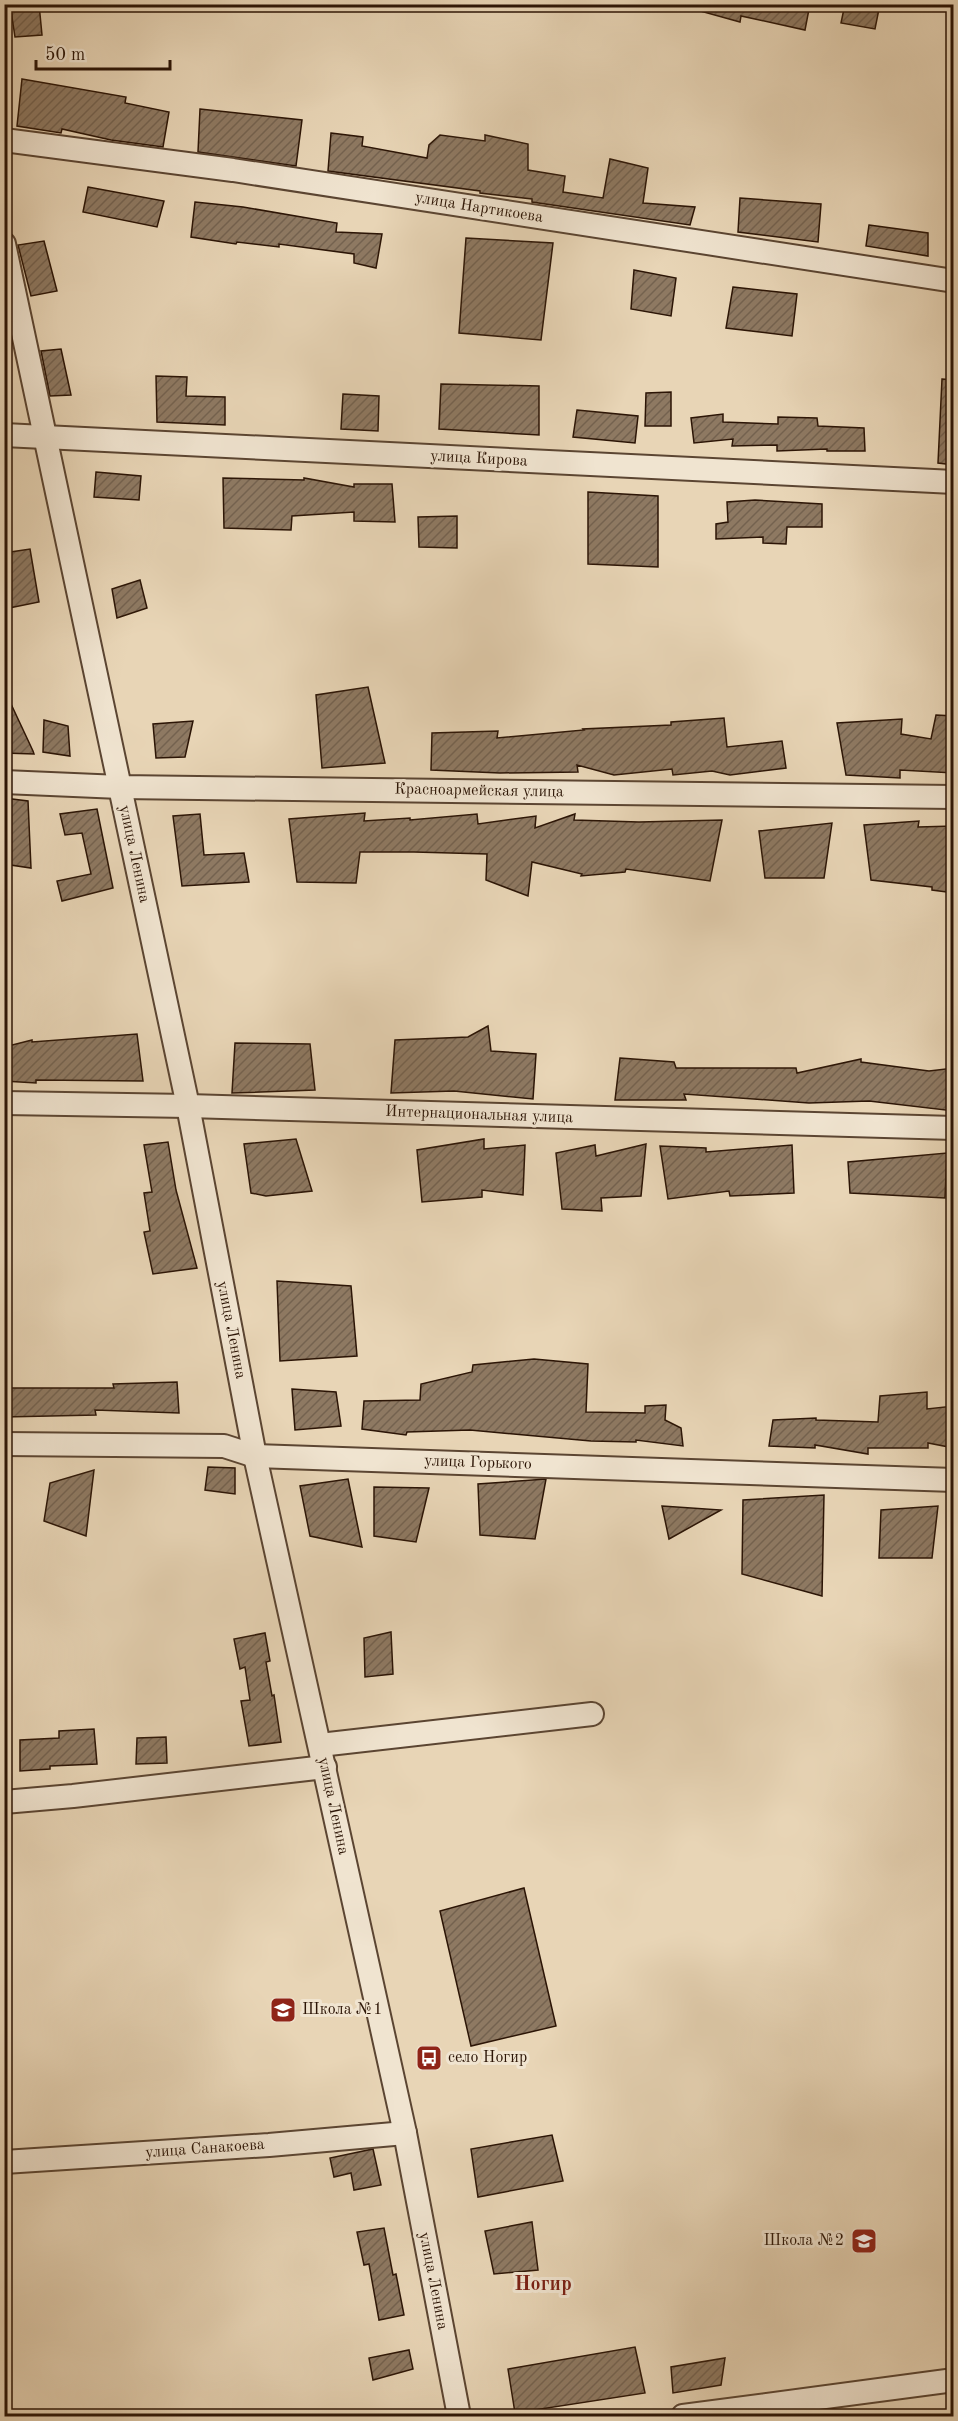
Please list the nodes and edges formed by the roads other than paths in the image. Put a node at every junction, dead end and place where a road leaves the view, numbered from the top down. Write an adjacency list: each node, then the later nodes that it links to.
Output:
1 (4, 140): 3 (street, улица Нартикоева)
2 (4, 244): 5 (street, улица Ленина)
3 (954, 280)
4 (4, 435): 5 (street, улица Кирова)
5 (44, 437): 6 (street, улица Кирова); 8 (street, улица Ленина)
6 (954, 482)
7 (4, 782): 8 (street, Красноармейская улица)
8 (120, 787): 9 (street, Красноармейская улица); 11 (street, улица Ленина)
9 (954, 797)
10 (4, 1104): 11 (street, Интернациональная улица)
11 (188, 1106): 12 (street, Интернациональная улица); 14 (street, улица Ленина)
12 (954, 1128)
13 (4, 1444): 14 (street, улица Горького)
14 (255, 1456): 15 (street, улица Горького); 17 (street, улица Ленина)
15 (954, 1480)
16 (592, 1713): 17 (street)
17 (322, 1756): 18 (street); 19 (street, улица Ленина)
18 (4, 1802)
19 (405, 2133): 20 (street, улица Санакоева); 22 (street, улица Ленина)
20 (4, 2162)
21 (954, 2380): 23 (street)
22 (459, 2416)
23 (683, 2416)

